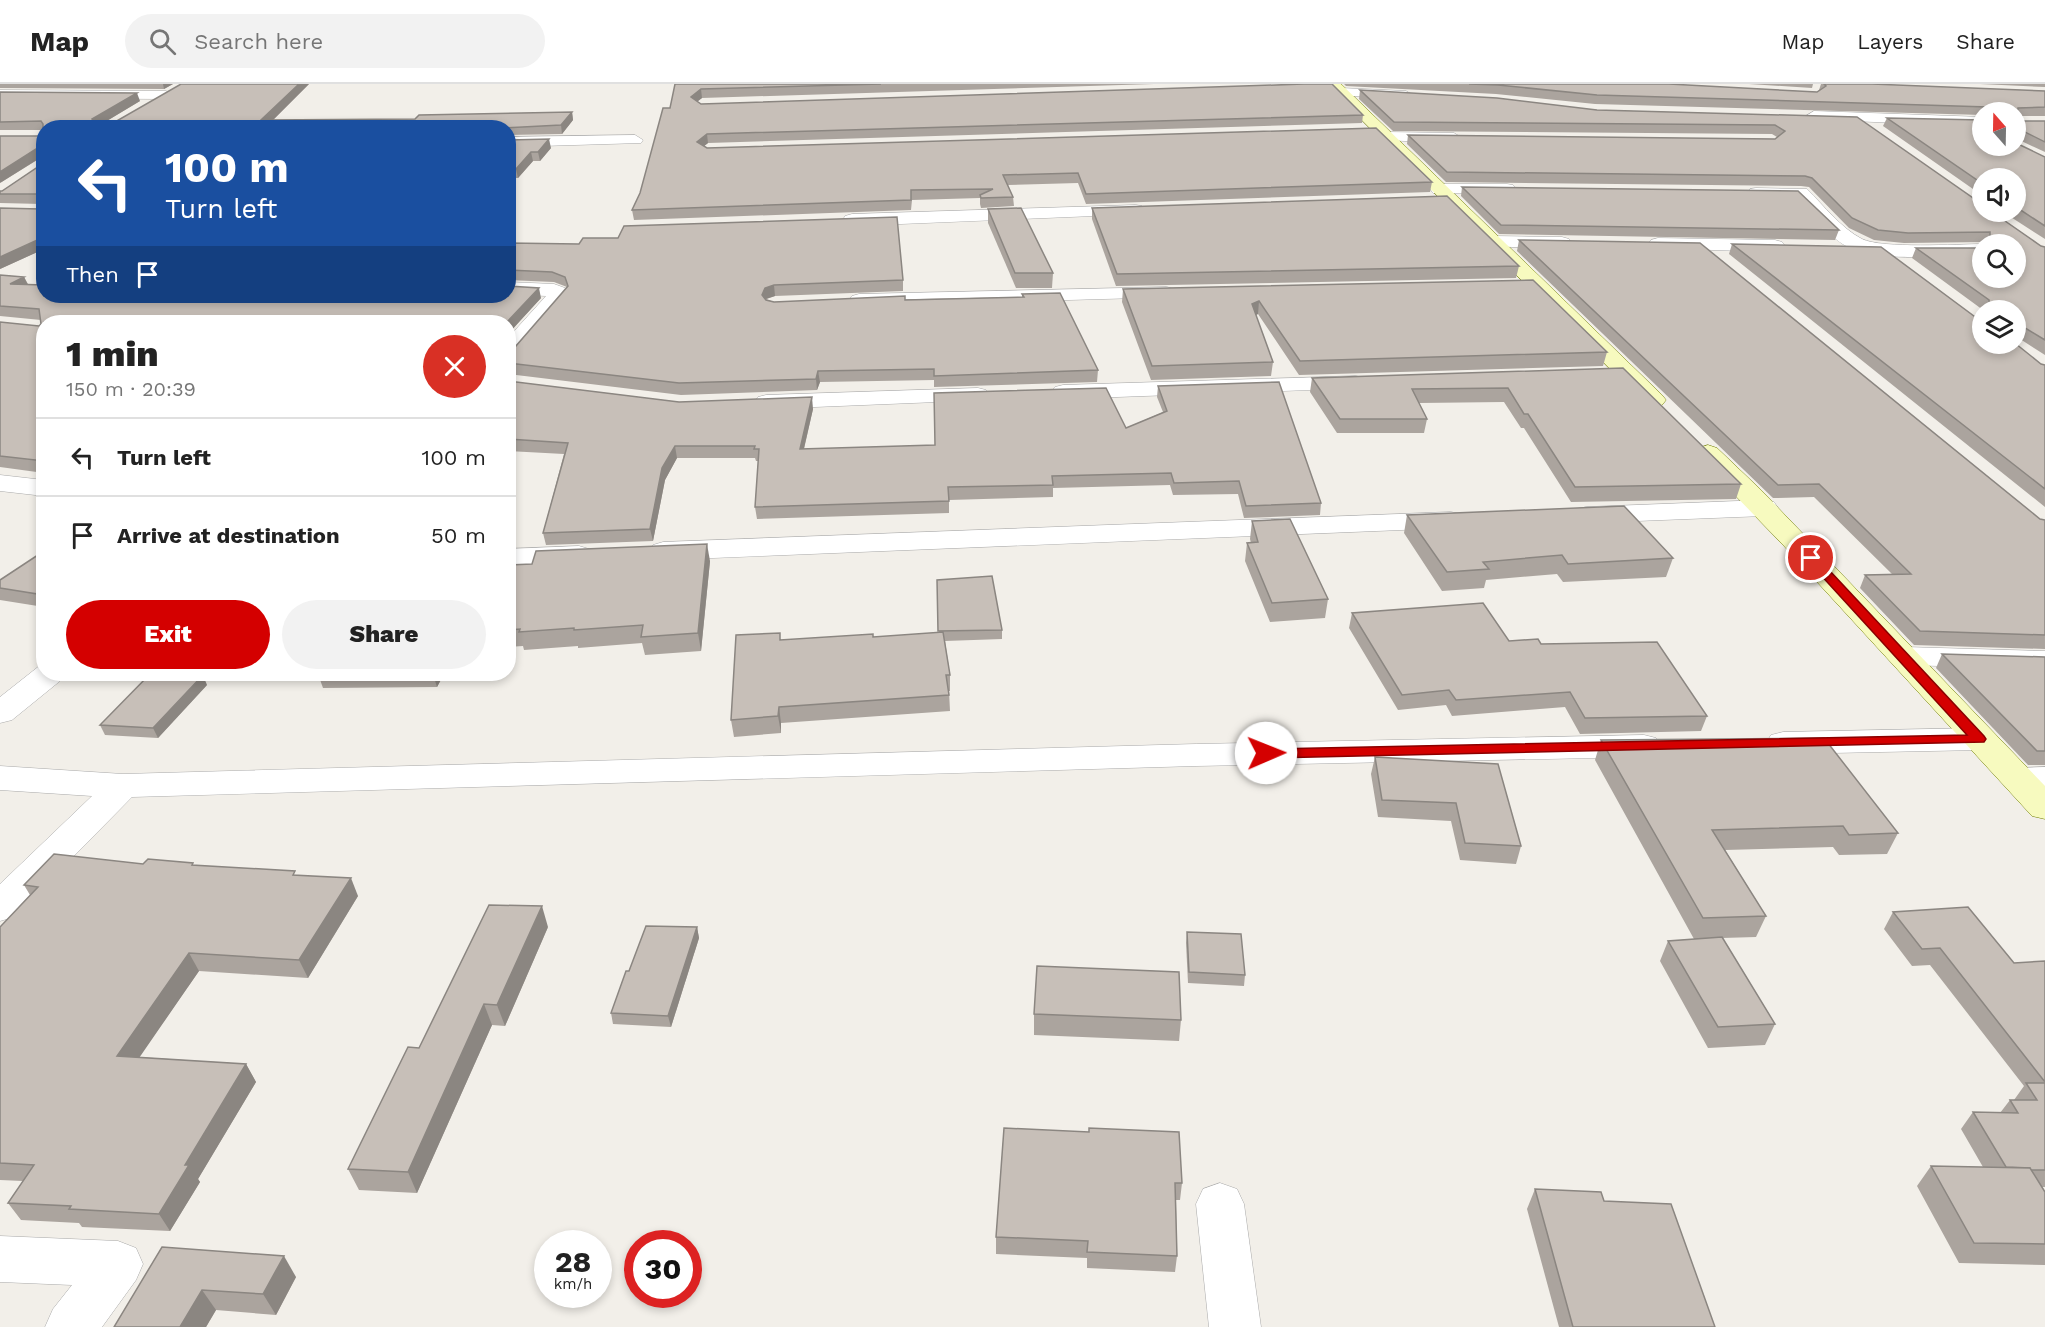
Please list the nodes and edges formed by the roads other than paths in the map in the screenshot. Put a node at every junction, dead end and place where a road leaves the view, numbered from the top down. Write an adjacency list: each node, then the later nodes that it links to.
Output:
1 (17, 84): 4 (street)
2 (1333, 87): 6 (street); 12 (street)
3 (180, 88): 5 (street)
4 (0, 93): 5 (street)
5 (166, 95): 8 (street)
6 (1424, 96)
7 (1831, 102): 10 (street)
8 (135, 111)
9 (1796, 116): 10 (street)
10 (1850, 117): 11 (street); 14 (street)
11 (1972, 124)
12 (1374, 132): 13 (street); 19 (street)
13 (1468, 138)
14 (1887, 138)
15 (635, 140): 16 (street)
16 (516, 142)
17 (1521, 190): 19 (street)
18 (1743, 192): 28 (street)
19 (1438, 196): 22 (street)
20 (1152, 209): 21 (street)
21 (830, 220)
22 (1493, 242): 23 (street); 36 (street)
23 (1586, 243)
24 (1644, 244): 25 (street)
25 (1702, 245): 26 (street); 30 (street)
26 (1792, 247)
27 (1826, 247): 28 (street)
28 (1882, 249): 29 (street); 31 (street)
29 (1972, 250)
30 (1730, 267)
31 (1910, 269)
32 (516, 288): 35 (street)
33 (1190, 293): 34 (street)
34 (843, 300)
35 (516, 343)
36 (1628, 374): 37 (street); 44 (street)
37 (1592, 375)
38 (1376, 382): 39 (street)
39 (1041, 393)
40 (1005, 394): 41 (street)
41 (741, 402)
42 (0, 483): 43 (street)
43 (36, 487)
44 (1764, 508): 45 (street); 50 (street)
45 (1561, 516)
46 (1477, 519): 47 (street)
47 (640, 552)
48 (604, 554): 49 (street)
49 (516, 558)
50 (1905, 656): 51 (street); 54 (street)
51 (2045, 660)
52 (40, 681): 53 (street)
53 (0, 713)
54 (1979, 739): 55 (street); 58 (street)
55 (1754, 743)
56 (1671, 745): 59 (street)
57 (0, 778): 59 (street)
58 (2032, 780): 60 (street)
59 (123, 786): 61 (street)
60 (2045, 807)
61 (0, 907)
62 (1220, 1204): 65 (street)
63 (0, 1259): 64 (street)
64 (71, 1327)
65 (1235, 1327)

